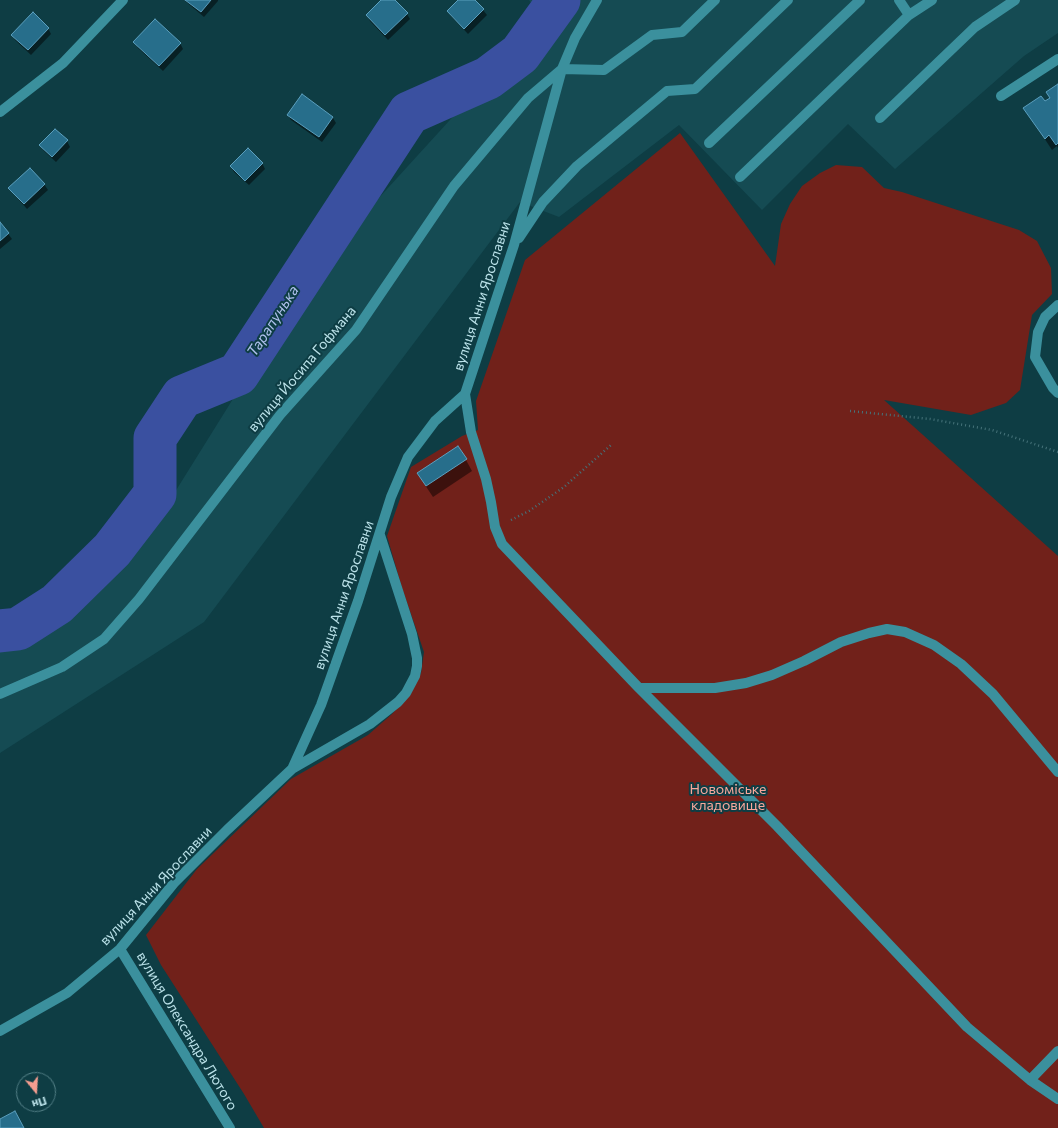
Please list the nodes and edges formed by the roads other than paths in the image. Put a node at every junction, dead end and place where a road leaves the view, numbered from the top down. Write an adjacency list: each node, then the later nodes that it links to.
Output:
1 (123, 0): 13 (street)
2 (597, 0): 11 (street, вулиця Йосипа Гофмана)
3 (716, 0): 11 (street)
4 (788, 0): 17 (street)
5 (860, 0): 15 (street)
6 (899, 0): 9 (street)
7 (932, 0): 9 (street)
8 (1015, 0): 14 (street)
9 (909, 15): 16 (street)
10 (1058, 59): 12 (street)
11 (562, 69): 17 (street, вулиця Анни Ярославни); 23 (street, вулиця Йосипа Гофмана)
12 (1001, 96)
13 (0, 112)
14 (880, 118)
15 (709, 143)
16 (740, 177)
17 (514, 245): 19 (street, вулиця Анни Ярославни)
18 (1058, 305): 20 (street)
19 (465, 394): 21 (street, вулиця Анни Ярославни); 22 (street)
20 (1058, 394)
21 (380, 535): 24 (street, вулиця Анни Ярославни); 24 (street)
22 (639, 688): 25 (street); 29 (street)
23 (0, 694)
24 (292, 769): 26 (street, вулиця Анни Ярославни)
25 (1058, 772)
26 (120, 949): 27 (street, вулиця Анни Ярославни); 31 (street, вулиця Олександра Лютого)
27 (0, 1030)
28 (1058, 1051): 29 (street)
29 (1030, 1080): 30 (street)
30 (1058, 1099)
31 (230, 1128)

